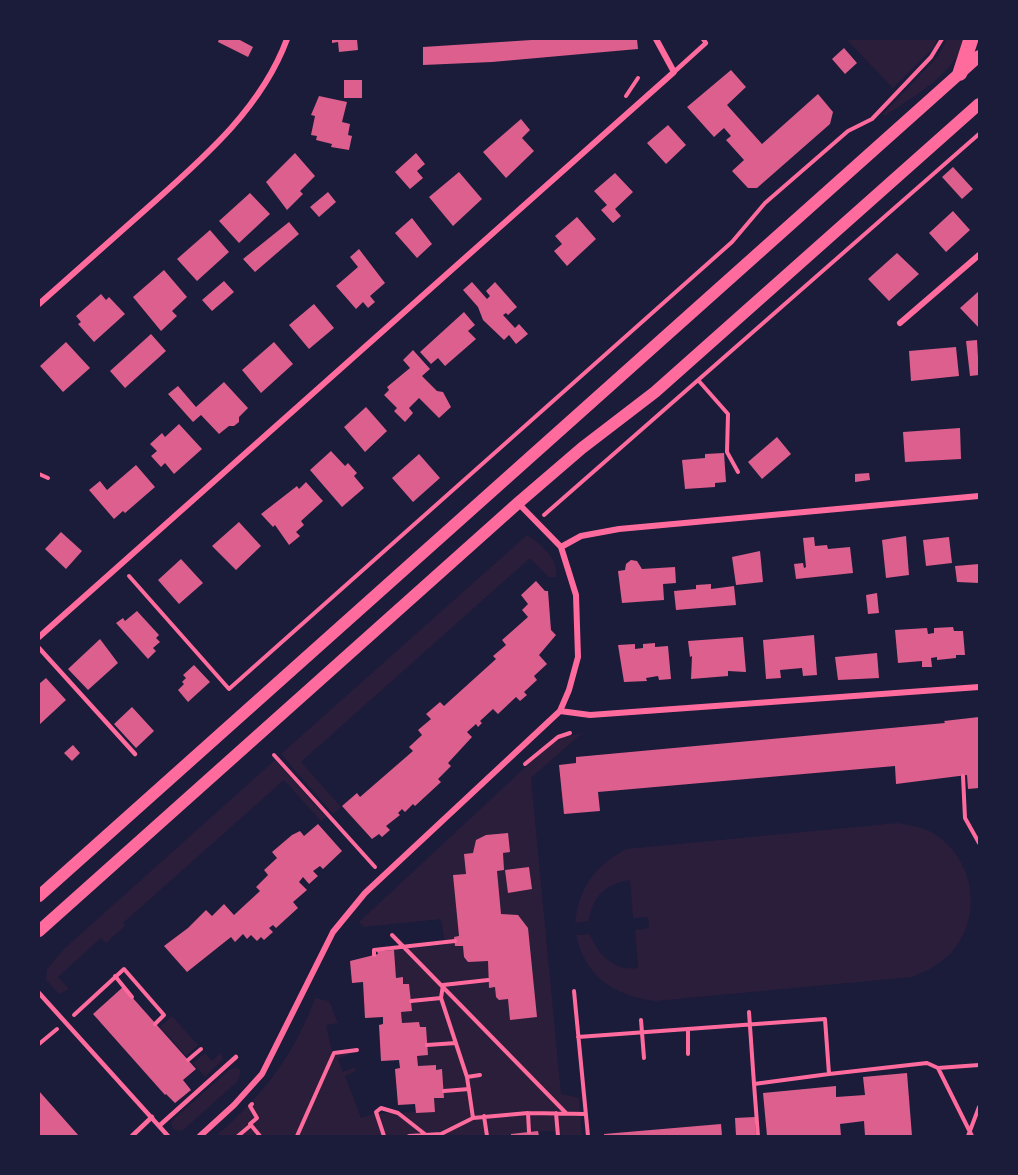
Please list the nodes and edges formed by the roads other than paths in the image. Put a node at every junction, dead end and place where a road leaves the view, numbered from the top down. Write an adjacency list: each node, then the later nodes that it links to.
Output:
1 (287, 39): 10 (street)
2 (656, 39): 6 (street)
3 (704, 39): 6 (lane)
4 (971, 39): 7 (main road)
5 (979, 56): 7 (main road)
6 (674, 72): 15 (street)
7 (960, 74): 20 (main road)
8 (979, 104): 13 (main road)
9 (979, 255): 11 (street)
10 (39, 304)
11 (900, 323)
12 (979, 496): 14 (street)
13 (518, 503): 14 (street); 21 (main road)
14 (561, 547): 18 (street)
15 (39, 637)
16 (39, 648): 19 (lane)
17 (979, 687): 18 (street)
18 (560, 711): 30 (street)
19 (135, 754)
20 (39, 896)
21 (51, 920): 22 (main road); 23 (lane)
22 (39, 931)
23 (39, 936)
24 (39, 993): 26 (lane)
25 (236, 1057): 27 (lane)
26 (152, 1117): 27 (lane); 28 (lane)
27 (159, 1125): 29 (lane)
28 (132, 1136)
29 (168, 1136)
30 (200, 1136)

